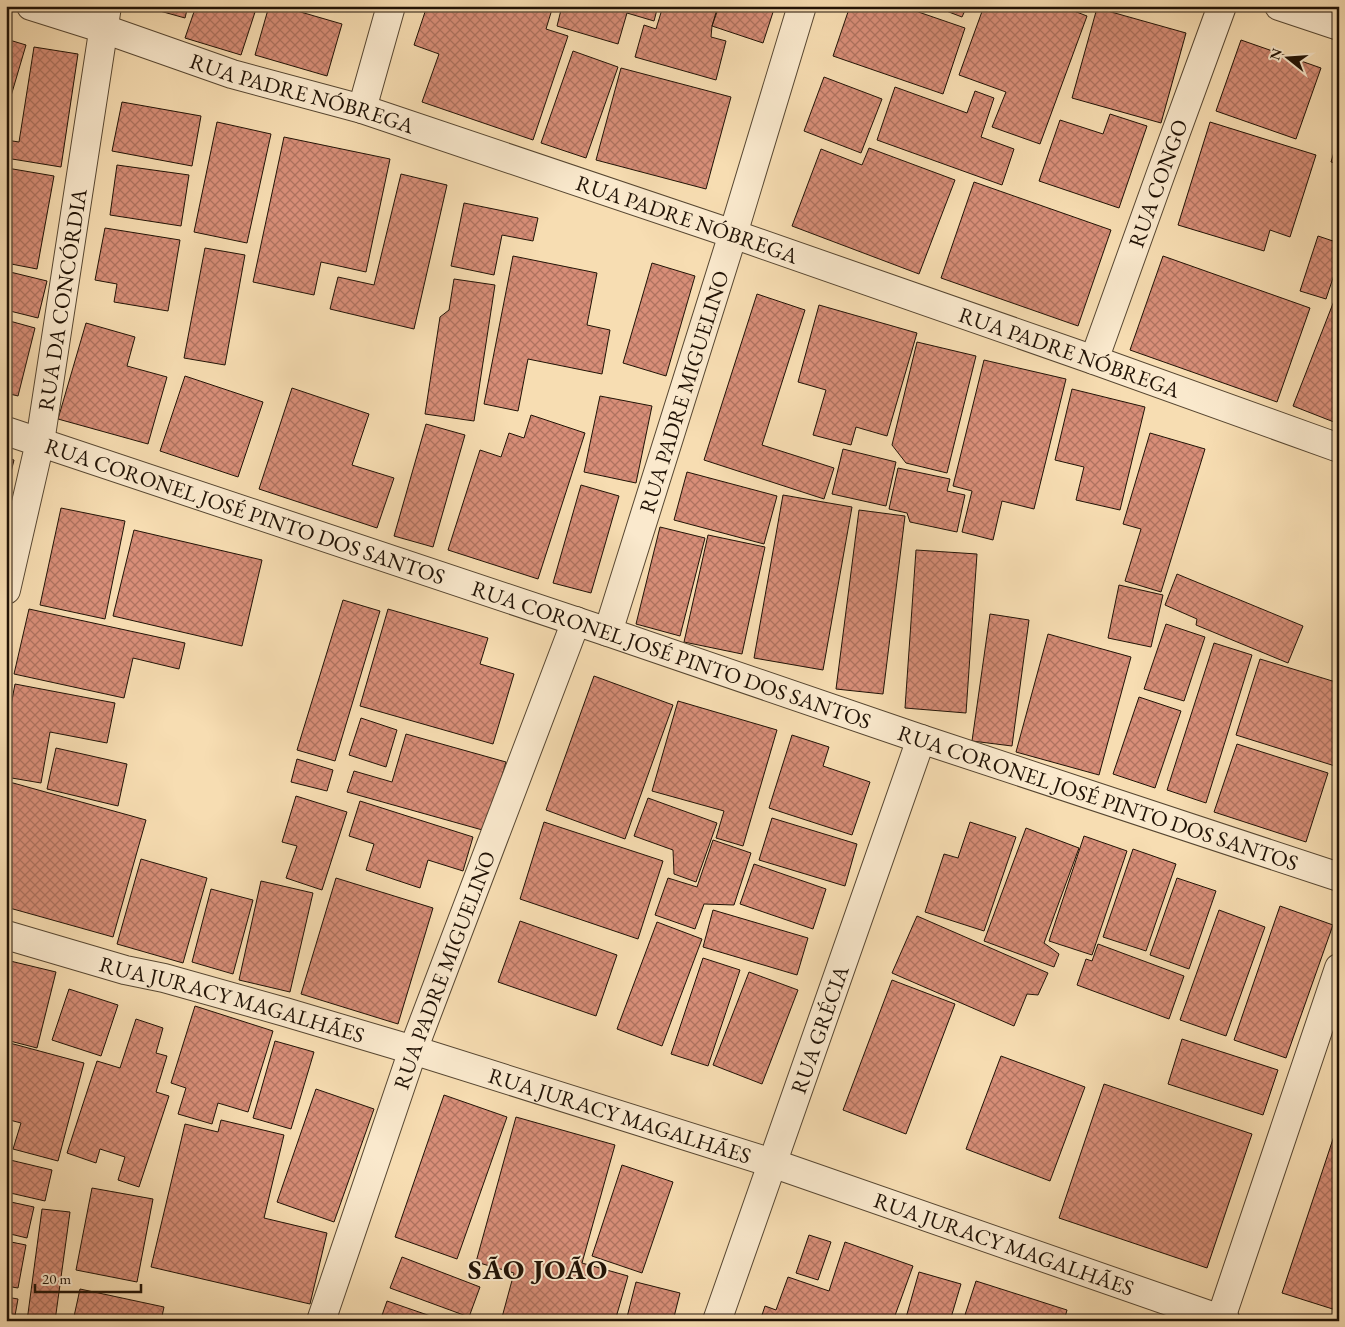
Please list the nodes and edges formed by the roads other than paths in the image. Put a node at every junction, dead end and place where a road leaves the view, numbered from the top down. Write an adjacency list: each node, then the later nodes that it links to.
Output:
1 (31, 6): 6 (street, RUA PADRE NÓBREGA)
2 (391, 6): 8 (street)
3 (802, 6): 9 (street, RUA PADRE MIGUELINO)
4 (1222, 6): 10 (street, RUA CONGO)
5 (1279, 6): 7 (street)
6 (105, 18): 8 (street, RUA PADRE NÓBREGA); 12 (street, RUA DA CONCÓRDIA)
7 (1339, 26)
8 (362, 109): 9 (street, RUA PADRE NÓBREGA)
9 (733, 234): 10 (street, RUA PADRE NÓBREGA); 16 (street, RUA PADRE MIGUELINO)
10 (1094, 360): 13 (street, RUA PADRE NÓBREGA)
11 (6, 431): 12 (street, RUA CORONEL JOSÉ PINTO DOS SANTOS)
12 (40, 442): 14 (street, RUA DA CONCÓRDIA); 15 (street, RUA CORONEL JOSÉ PINTO DOS SANTOS)
13 (1339, 448)
14 (6, 590)
15 (576, 621): 16 (street, RUA CORONEL JOSÉ PINTO DOS SANTOS); 21 (street, RUA PADRE MIGUELINO)
16 (608, 632): 17 (street, RUA CORONEL JOSÉ PINTO DOS SANTOS)
17 (921, 739): 18 (street, RUA CORONEL JOSÉ PINTO DOS SANTOS); 22 (street, RUA GRÉCIA)
18 (1339, 877)
19 (6, 935): 21 (street, RUA JURACY MAGALHÃES)
20 (1339, 968): 23 (street)
21 (413, 1050): 22 (street, RUA JURACY MAGALHÃES); 24 (street, RUA PADRE MIGUELINO)
22 (772, 1164): 23 (street, RUA JURACY MAGALHÃES); 25 (street, RUA GRÉCIA)
23 (1222, 1320)
24 (321, 1321)
25 (717, 1321)

